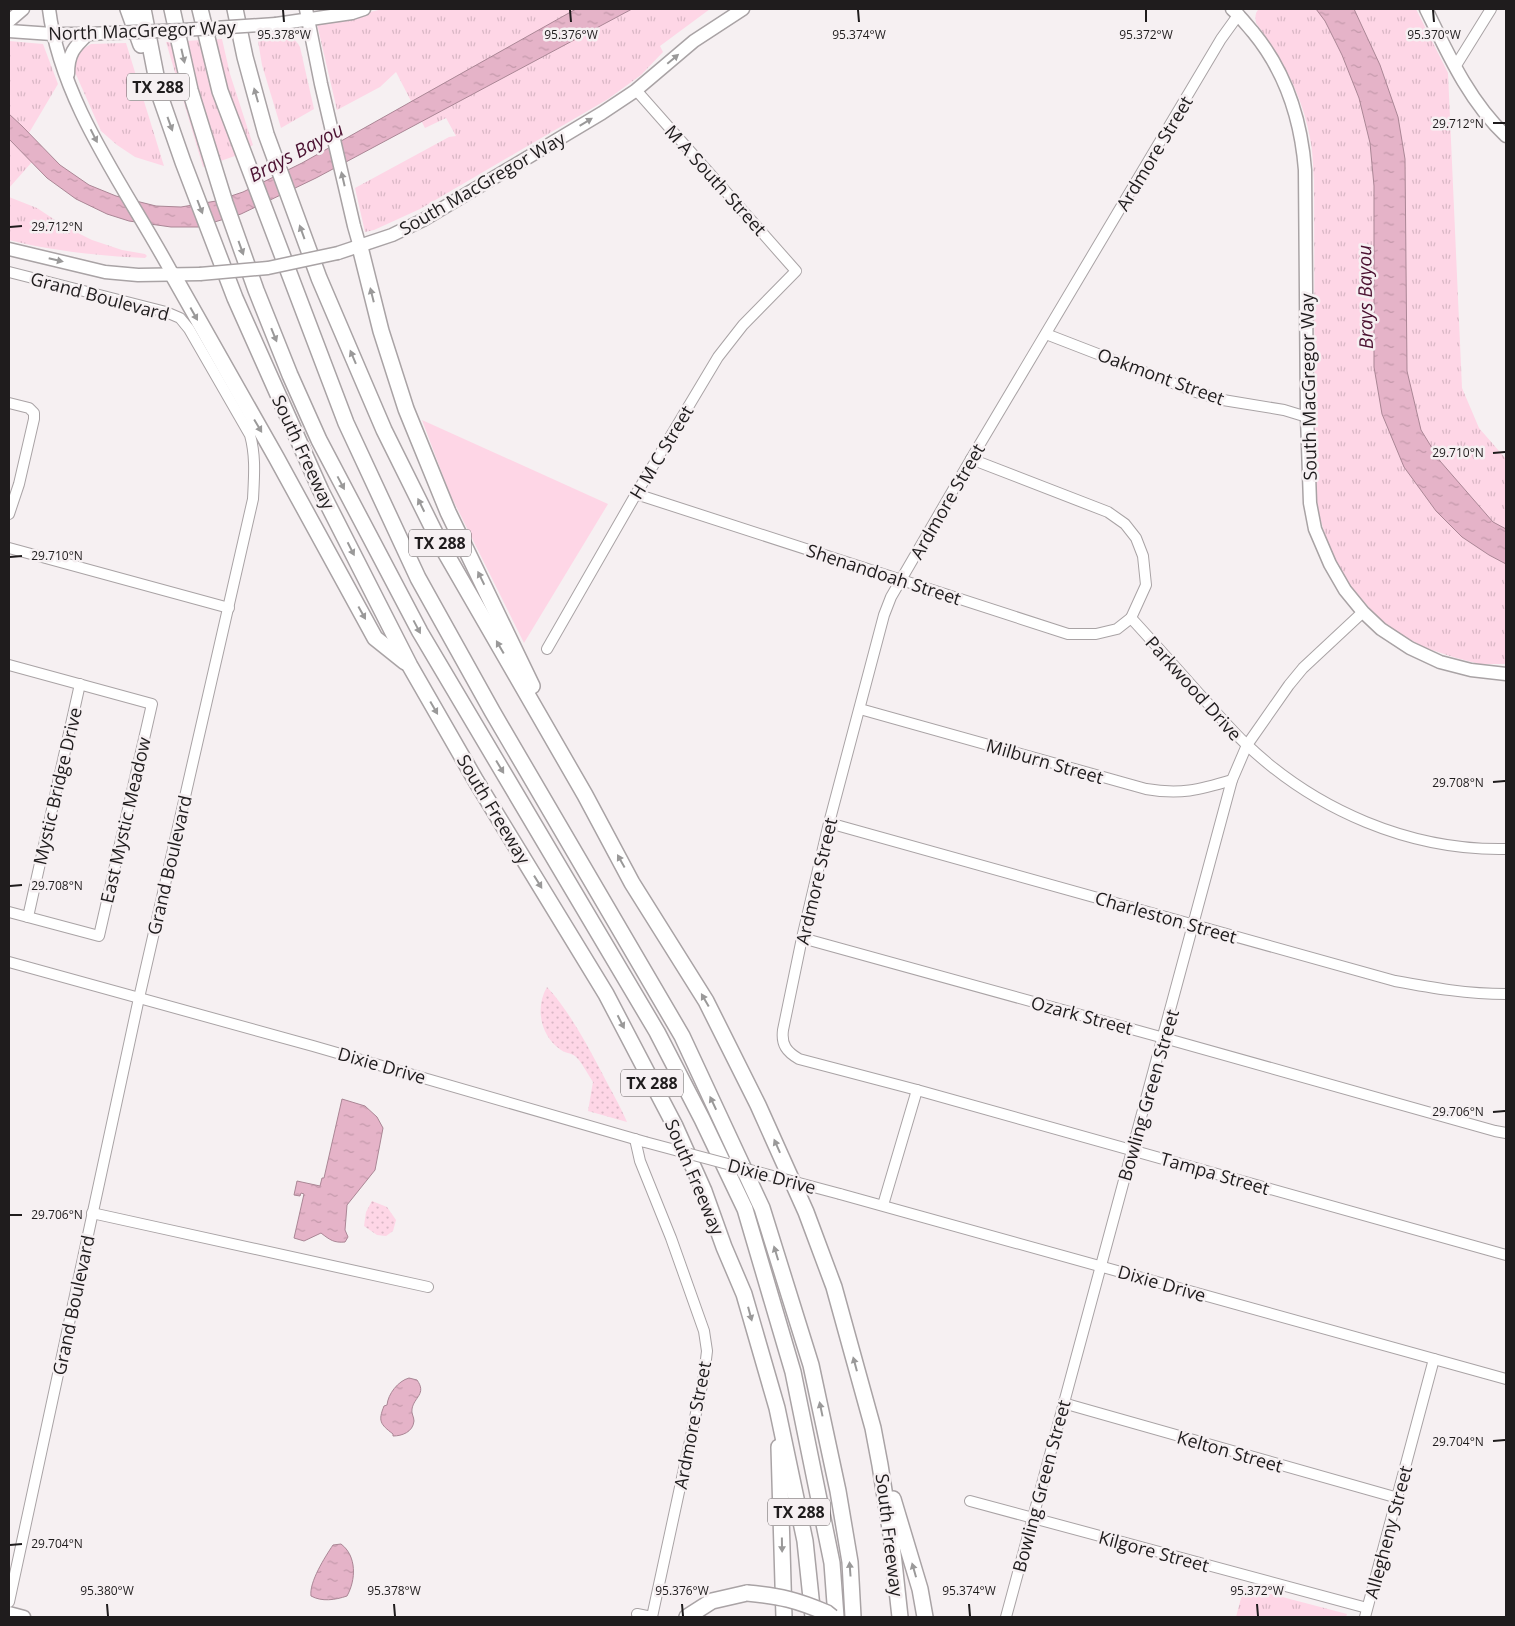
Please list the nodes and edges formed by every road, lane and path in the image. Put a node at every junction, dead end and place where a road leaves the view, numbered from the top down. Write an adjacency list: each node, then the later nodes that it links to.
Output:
1 (23, 9): 15 (main road)
2 (49, 9): 17 (main road)
3 (128, 9): 23 (highway)
4 (143, 9): 23 (highway, South Freeway / TX 288)
5 (172, 9): 87 (highway, one-way to 87)
6 (200, 9): 88 (highway, one-way to 6)
7 (235, 9): 19 (highway, South Freeway / TX 288)
8 (243, 9): 19 (highway)
9 (364, 9): 14 (main road, North MacGregor Way)
10 (743, 9): 22 (main road, South MacGregor Way, one-way to 10)
11 (1426, 9): 20 (main road)
12 (1491, 9): 20 (street)
13 (1238, 11): 30 (street, Ardmore Street); 32 (main road, South MacGregor Way)
14 (307, 14): 18 (main road, North MacGregor Way, bridge); 25 (main road, one-way to 14)
15 (9, 21)
16 (9, 31): 17 (main road, North MacGregor Way)
17 (52, 34): 18 (main road, North MacGregor Way); 21 (main road)
18 (88, 34): 21 (main road)
19 (244, 57): 49 (highway, South Freeway / TX 288, one-way to 19)
20 (1454, 67): 24 (main road)
21 (67, 79): 29 (main road, one-way to 29)
22 (636, 90): 25 (main road, South MacGregor Way, one-way to 22); 27 (street, M A South Street)
23 (160, 96): 43 (highway, South Freeway / TX 288, one-way to 43)
24 (1506, 136)
25 (360, 247): 29 (main road, South MacGregor Way, bridge); 49 (highway, one-way to 25)
26 (9, 249): 29 (main road, South MacGregor Way, one-way to 29)
27 (796, 270): 34 (street, H M C Street)
28 (9, 272): 38 (street, Grand Boulevard)
29 (173, 275): 43 (highway, one-way to 43)
30 (1046, 334): 32 (street, Oakmont Street); 33 (street, Ardmore Street)
31 (10, 403): 35 (street)
32 (1306, 417): 39 (main road, South MacGregor Way)
33 (971, 459): 37 (street, Ardmore Street); 40 (street)
34 (636, 494): 37 (street, Shenandoah Street); 41 (street, H M C Street)
35 (9, 514)
36 (9, 548): 38 (street)
37 (900, 580): 40 (street, Shenandoah Street); 46 (street, Ardmore Street)
38 (229, 608): 58 (street, Grand Boulevard)
39 (1363, 612): 44 (main road, South MacGregor Way); 47 (street, Bowling Green Street)
40 (1131, 618): 47 (street, Parkwood Drive)
41 (547, 648)
42 (9, 665): 45 (street)
43 (410, 666): 73 (highway, South Freeway / TX 288, one-way to 73)
44 (1506, 674)
45 (80, 684): 53 (street, Mystic Bridge Drive); 53 (street, East Mystic Meadow)
46 (860, 710): 48 (street, Milburn Street); 50 (street, Ardmore Street)
47 (1247, 745): 48 (street, Bowling Green Street); 51 (street, Parkwood Drive)
48 (1232, 780): 54 (street, Bowling Green Street)
49 (585, 795): 74 (highway, South Freeway / TX 288, one-way to 49)
50 (829, 823): 54 (street, Charleston Street); 55 (street, Ardmore Street)
51 (1506, 849)
52 (9, 912): 53 (street)
53 (28, 917)
54 (1195, 925): 57 (street, Charleston Street); 59 (street, Bowling Green Street)
55 (802, 938): 59 (street, Ozark Street); 60 (street, Ardmore Street)
56 (9, 962): 58 (street, Dixie Drive)
57 (1506, 994)
58 (139, 998): 63 (street, Dixie Drive); 66 (street, Grand Boulevard)
59 (1164, 1038): 62 (street, Ozark Street); 64 (street, Bowling Green Street)
60 (784, 1046): 61 (street, Tampa Street)
61 (916, 1090): 64 (street, Tampa Street); 65 (street)
62 (1506, 1133)
63 (640, 1140): 65 (street, Dixie Drive, bridge); 81 (street, Ardmore Street)
64 (1132, 1150): 67 (street, Tampa Street); 68 (street, Bowling Green Street)
65 (883, 1206): 68 (street, Dixie Drive)
66 (92, 1213): 69 (street); 78 (street, Grand Boulevard)
67 (1506, 1255)
68 (1101, 1266): 70 (street, Dixie Drive); 72 (street, Bowling Green Street)
69 (428, 1287)
70 (1434, 1359): 71 (street, Dixie Drive); 75 (street, Allegheny Street)
71 (1506, 1379)
72 (1063, 1403): 75 (street, Kelton Street); 77 (street, Bowling Green Street)
73 (777, 1408): 84 (highway, one-way to 84); 85 (highway, South Freeway / TX 288)
74 (873, 1428): 89 (highway, South Freeway / TX 288); 90 (highway, one-way to 74)
75 (1398, 1498): 80 (street, Allegheny Street)
76 (970, 1501): 77 (street, Kilgore Street)
77 (1033, 1518): 80 (street, Kilgore Street); 91 (street, Bowling Green Street)
78 (9, 1602)
79 (9, 1613): 82 (main road)
80 (1366, 1613)
81 (637, 1614)
82 (24, 1617)
83 (687, 1617): 86 (highway, bridge)
84 (784, 1617)
85 (813, 1617)
86 (832, 1617)
87 (836, 1617)
88 (853, 1617)
89 (900, 1617)
90 (925, 1617)
91 (1006, 1617)

